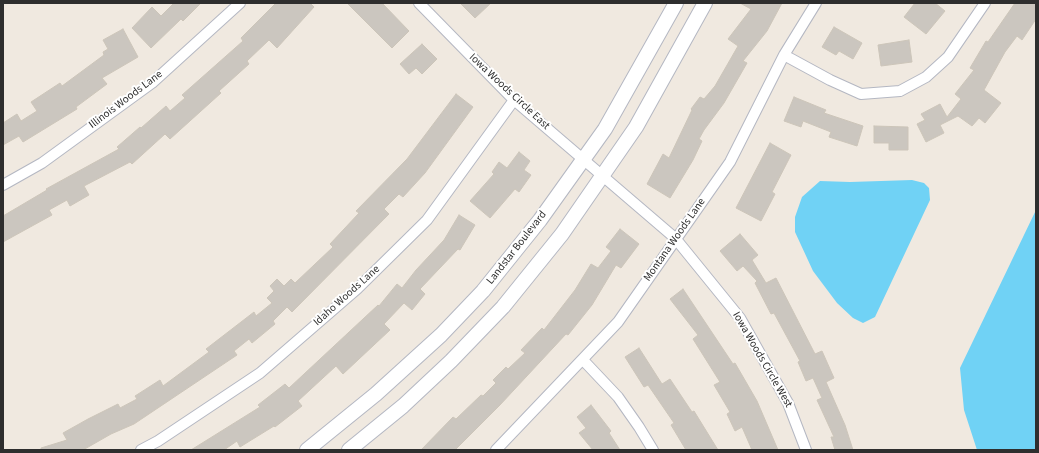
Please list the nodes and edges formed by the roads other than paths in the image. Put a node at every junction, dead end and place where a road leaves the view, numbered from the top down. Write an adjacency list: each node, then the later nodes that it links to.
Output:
1 (240, 3): 11 (street, Illinois Woods Lane)
2 (419, 3): 8 (street, Iowa Woods Circle East)
3 (676, 3): 9 (street, Landstar Boulevard)
4 (706, 3): 10 (street)
5 (816, 3): 7 (street, Montana Woods Lane)
6 (985, 3): 7 (street)
7 (784, 55): 12 (street, Montana Woods Lane)
8 (514, 100): 9 (street, Iowa Woods Circle East); 14 (street, Idaho Woods Lane)
9 (584, 160): 10 (street, Iowa Woods Circle East); 15 (street, Landstar Boulevard)
10 (603, 176): 12 (street, Iowa Woods Circle West); 16 (street)
11 (3, 185)
12 (675, 238): 13 (street, Montana Woods Lane); 19 (street, Iowa Woods Circle West)
13 (582, 360): 17 (street, Montana Woods Lane); 18 (street)
14 (141, 450)
15 (307, 450)
16 (349, 450)
17 (496, 450)
18 (653, 450)
19 (806, 450)

